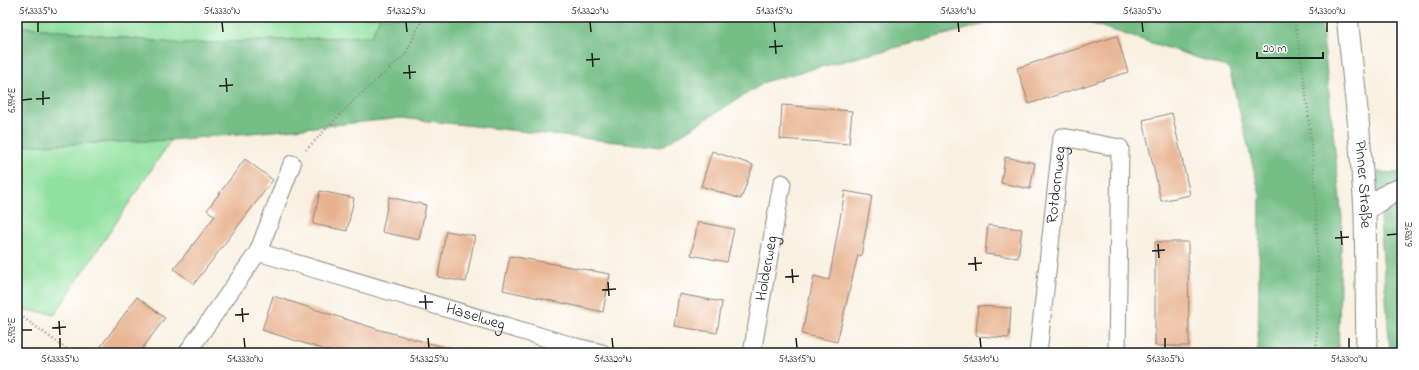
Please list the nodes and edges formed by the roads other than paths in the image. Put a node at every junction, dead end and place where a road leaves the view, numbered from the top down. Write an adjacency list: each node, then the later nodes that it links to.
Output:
1 (1347, 17): 5 (street, Pinner Straße)
2 (292, 164): 6 (street)
3 (782, 183): 9 (street, Holderweg)
4 (1402, 189): 5 (street)
5 (1365, 210): 12 (street, Pinner Straße)
6 (258, 252): 7 (street); 8 (street, Haselweg)
7 (187, 353)
8 (602, 353)
9 (752, 353)
10 (1038, 353): 11 (street, Rotdornweg)
11 (1117, 353)
12 (1367, 353)

